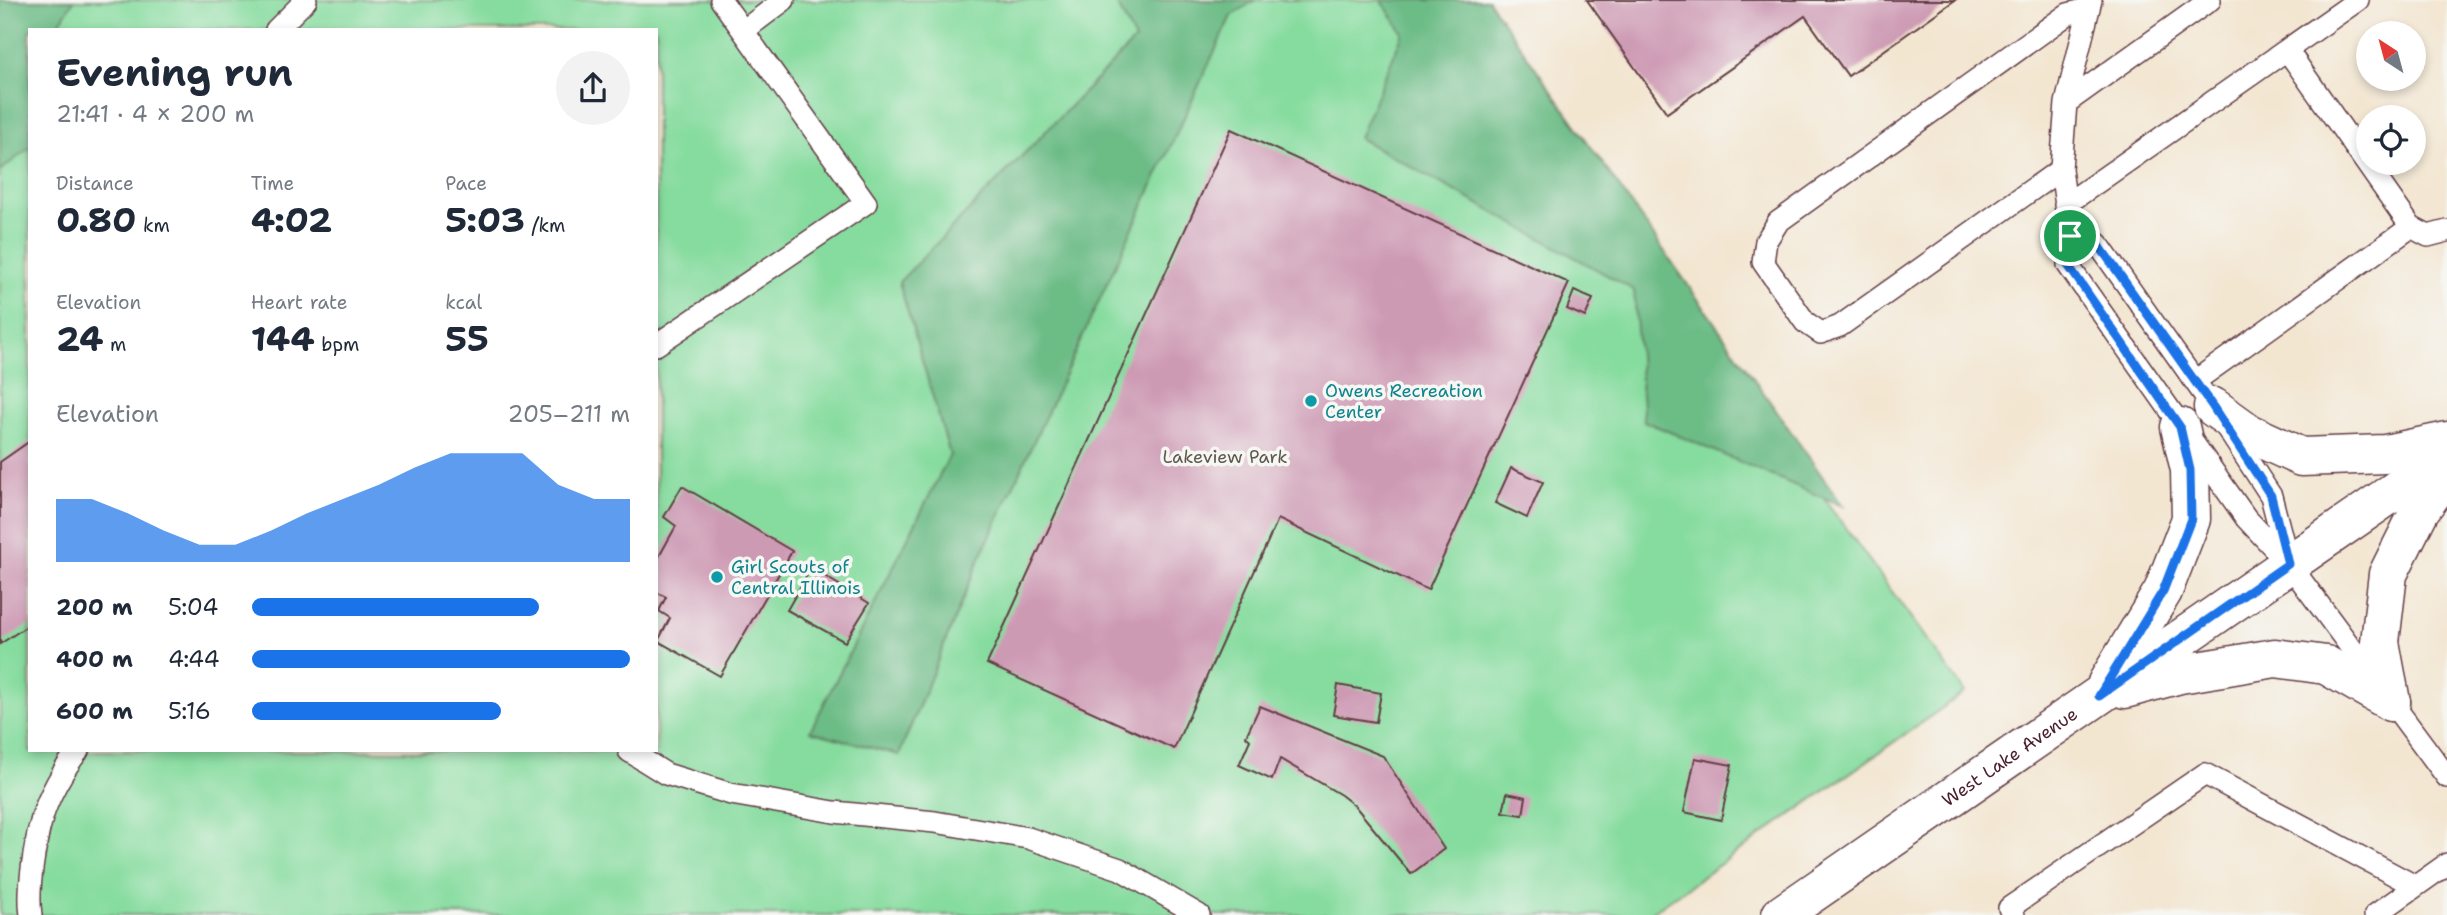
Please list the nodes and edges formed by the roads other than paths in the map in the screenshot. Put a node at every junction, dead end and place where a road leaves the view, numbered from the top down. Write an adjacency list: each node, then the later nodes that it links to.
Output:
1 (306, 0): 7 (lane)
2 (721, 0): 8 (lane)
3 (784, 0): 8 (lane)
4 (2210, 0): 10 (lane)
5 (2358, 0): 9 (lane)
6 (2090, 4): 10 (lane); 11 (lane)
7 (278, 28)
8 (743, 31): 16 (lane)
9 (2287, 50): 12 (lane); 13 (lane)
10 (2066, 103): 11 (lane)
11 (2061, 169): 12 (lane)
12 (2065, 205): 15 (lane)
13 (2411, 227): 14 (lane); 17 (lane)
14 (2447, 231)
15 (2070, 236): 17 (lane); 18 (lane)
16 (658, 344)
17 (2204, 394): 19 (main road); 22 (lane)
18 (2180, 427): 22 (lane); 23 (main road)
19 (2447, 440)
20 (2447, 455): 22 (main road, West Lake Avenue)
21 (2447, 474): 24 (main road)
22 (2288, 564): 23 (main road, West Lake Avenue); 24 (lane)
23 (2099, 696): 24 (main road); 33 (main road, West Lake Avenue)
24 (2391, 702): 27 (lane)
25 (77, 752): 31 (lane)
26 (631, 752): 32 (lane)
27 (2447, 777)
28 (2447, 864): 29 (lane)
29 (2415, 886): 30 (lane); 34 (lane)
30 (2011, 911)
31 (31, 915)
32 (1199, 915)
33 (1782, 915)
34 (2375, 915)

